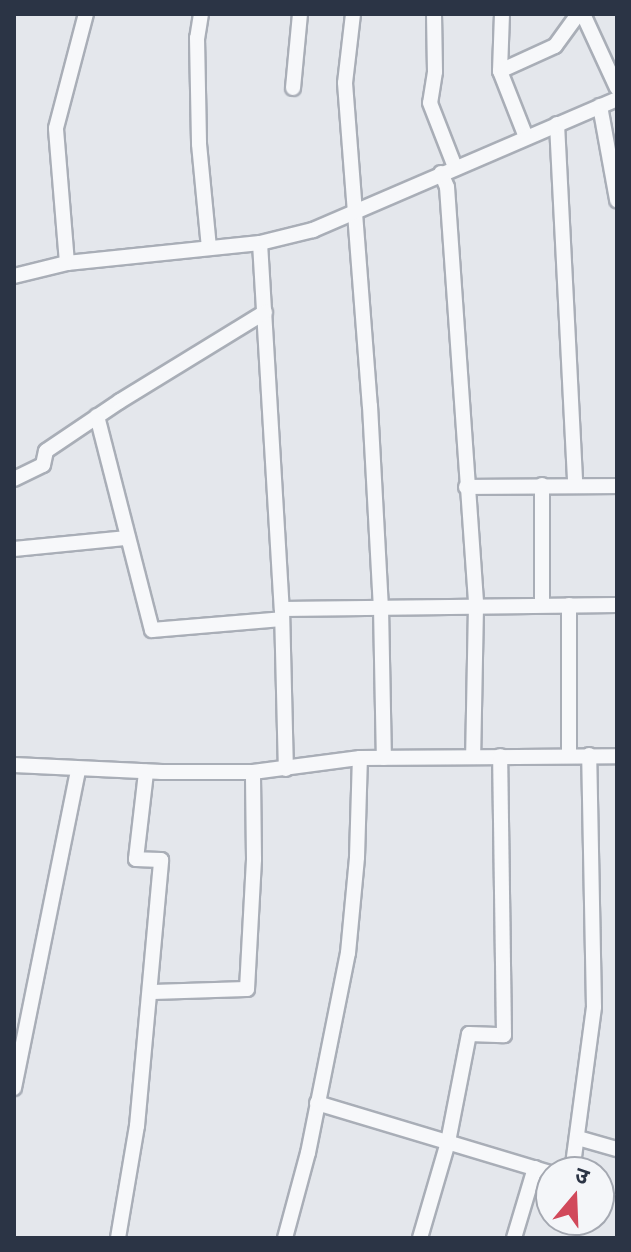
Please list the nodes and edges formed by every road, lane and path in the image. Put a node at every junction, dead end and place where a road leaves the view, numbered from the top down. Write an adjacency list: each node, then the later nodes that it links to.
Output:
1 (86, 14): 20 (street)
2 (201, 14): 19 (street)
3 (300, 14): 9 (street)
4 (353, 14): 17 (street)
5 (434, 14): 15 (street)
6 (502, 14): 8 (street)
7 (581, 14): 8 (street); 10 (street)
8 (500, 71): 14 (street)
9 (293, 88)
10 (617, 88)
11 (617, 99): 12 (street)
12 (600, 106): 13 (street); 16 (street)
13 (557, 124): 14 (street); 26 (street)
14 (526, 137): 15 (street)
15 (448, 170): 17 (street); 28 (street)
16 (617, 200)
17 (357, 214): 18 (street); 35 (street)
18 (260, 243): 19 (street); 22 (street)
19 (209, 247): 20 (street)
20 (67, 263): 21 (street)
21 (14, 276)
22 (265, 312): 23 (street); 36 (street)
23 (97, 416): 24 (street); 29 (street)
24 (14, 479)
25 (542, 485): 26 (street); 28 (street); 31 (street)
26 (575, 485): 27 (street)
27 (617, 486)
28 (466, 487): 34 (street)
29 (127, 538): 30 (street); 36 (street)
30 (14, 549)
31 (542, 605): 32 (street); 34 (street)
32 (569, 605): 33 (street); 40 (street)
33 (617, 605)
34 (476, 606): 35 (street); 38 (street)
35 (381, 607): 36 (street); 43 (street)
36 (282, 614): 45 (street)
37 (589, 755): 40 (street); 41 (street); 52 (street)
38 (473, 756): 39 (street); 43 (street)
39 (500, 756): 40 (street); 53 (street)
40 (569, 756)
41 (617, 756)
42 (360, 758): 43 (street); 45 (street); 51 (street)
43 (384, 758)
44 (14, 765): 46 (street)
45 (286, 769): 48 (street)
46 (78, 770): 47 (street); 50 (street)
47 (146, 772): 48 (street); 49 (street)
48 (253, 772): 49 (street)
49 (152, 992): 57 (street)
50 (14, 1088)
51 (317, 1103): 53 (street); 58 (street)
52 (578, 1138): 54 (street); 55 (street)
53 (448, 1142): 56 (street); 59 (street)
54 (617, 1149)
55 (575, 1156)
56 (535, 1168): 60 (street)
57 (118, 1238)
58 (285, 1238)
59 (420, 1238)
60 (514, 1238)

